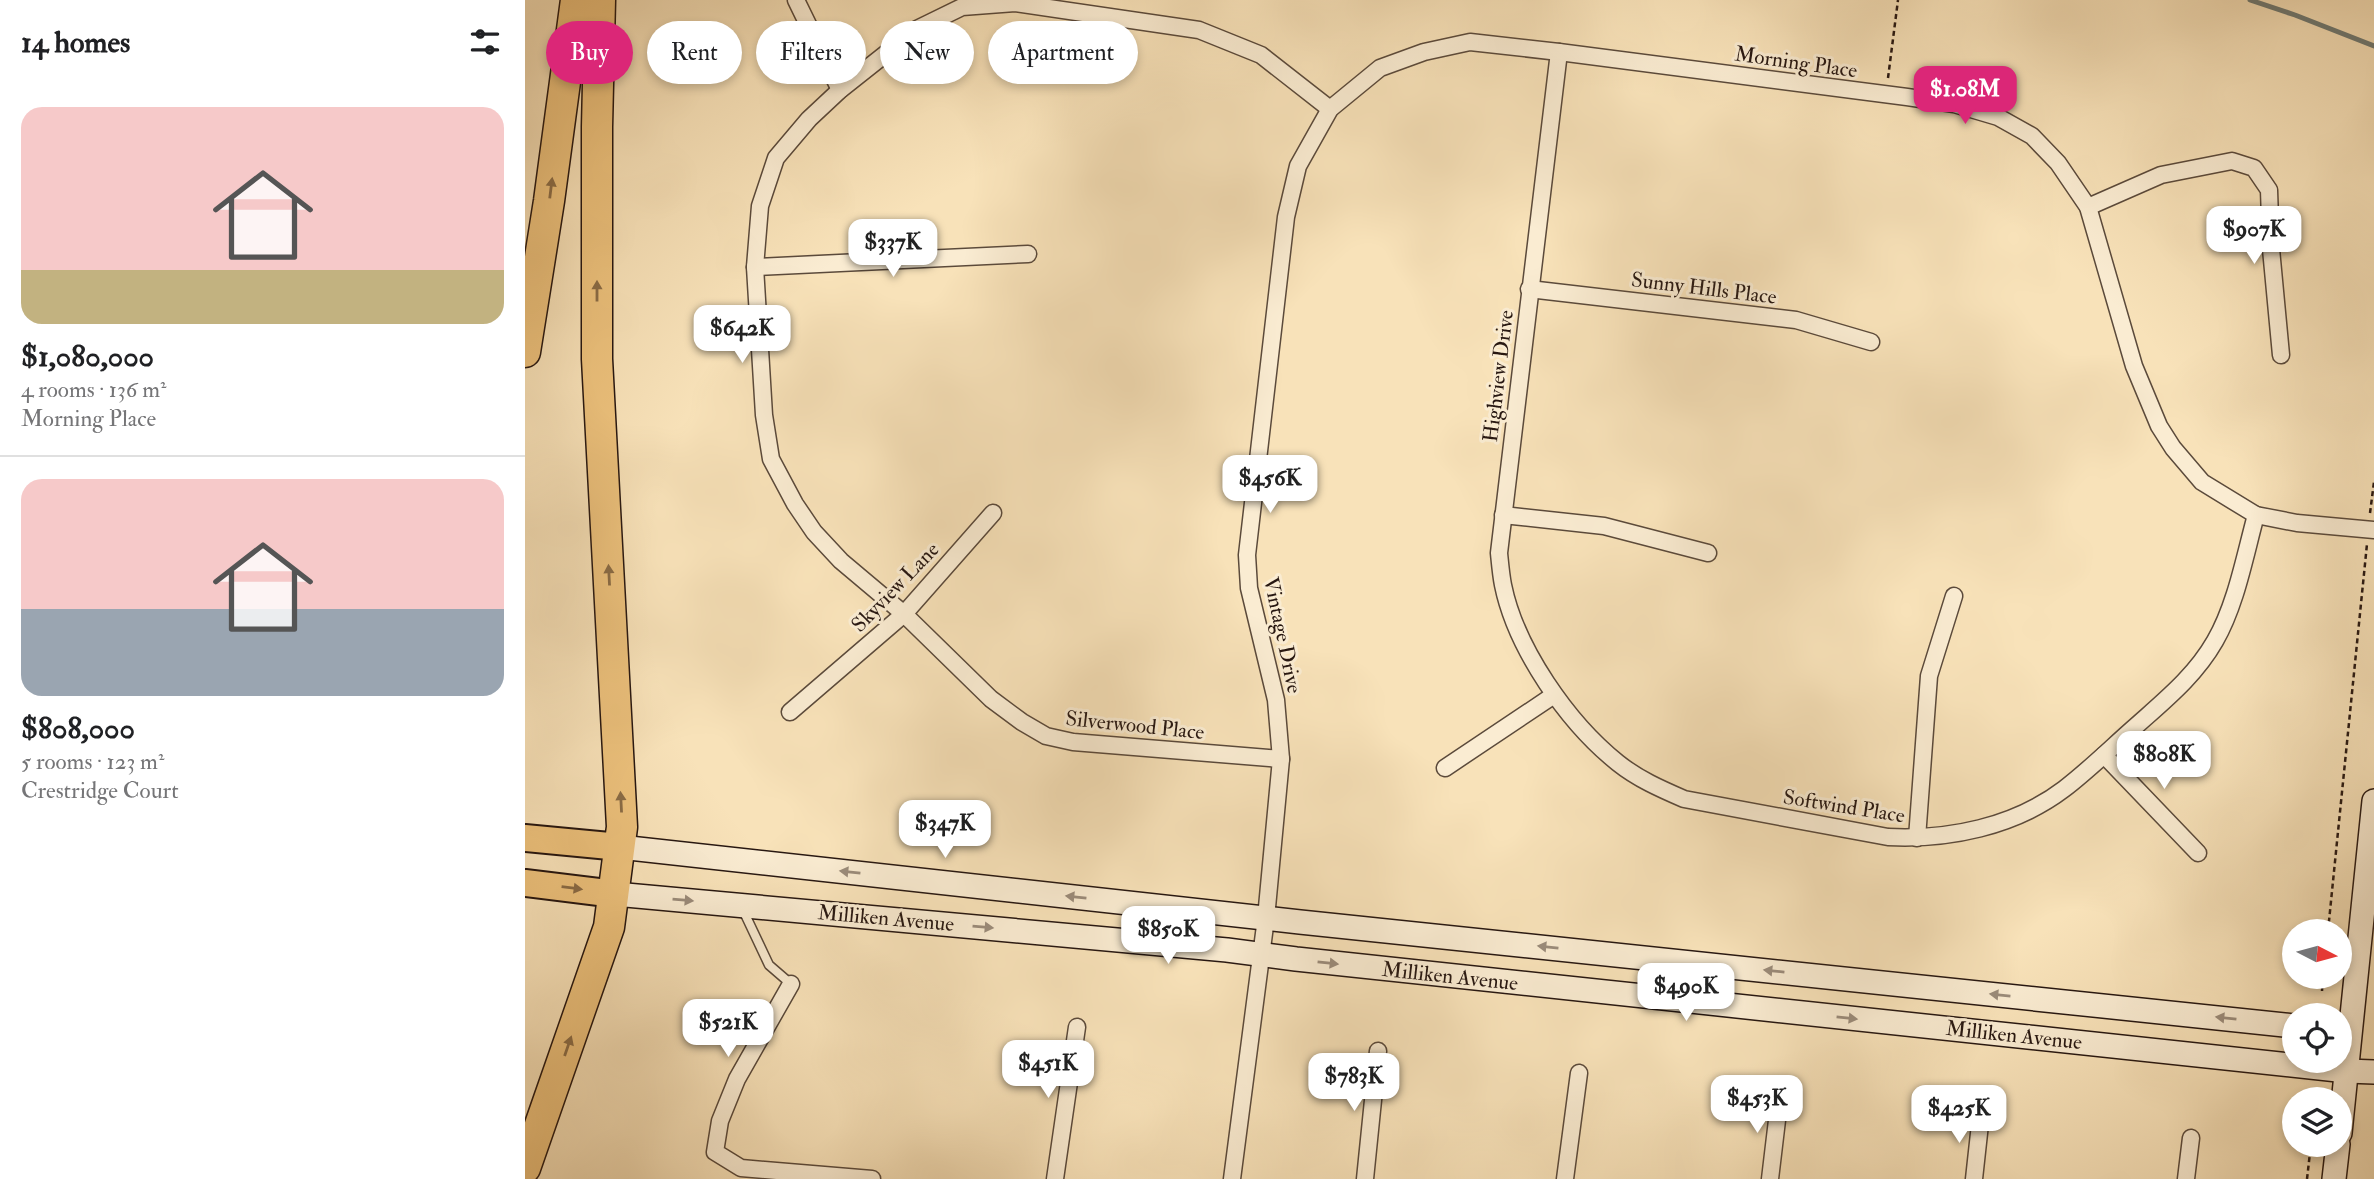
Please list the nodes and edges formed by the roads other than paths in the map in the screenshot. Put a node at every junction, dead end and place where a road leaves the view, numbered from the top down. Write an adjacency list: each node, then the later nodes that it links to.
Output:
1 (576, 0): 12 (highway, one-way to 1)
2 (600, 0): 29 (highway, one-way to 2)
3 (796, 0): 5 (street)
4 (1559, 52): 6 (street, Morning Place); 7 (street, Morning Place); 10 (street, Highview Drive)
5 (840, 90): 6 (street, Silverwood Place); 9 (street, Silverwood Place)
6 (1330, 109): 24 (street, Vintage Drive)
7 (2088, 207): 13 (street); 16 (street, Morning Place)
8 (1028, 254): 9 (street)
9 (755, 267): 20 (street, Silverwood Place)
10 (1529, 289): 11 (street, Sunny Hills Place); 15 (street, Highview Drive)
11 (1871, 342)
12 (525, 352)
13 (2281, 355)
14 (993, 513): 20 (street, Skyview Lane)
15 (1503, 515): 18 (street); 21 (street, Highview Drive)
16 (2256, 515): 17 (street, Morning Place); 23 (street, Softwind Place)
17 (2371, 530)
18 (1708, 553)
19 (1954, 596): 28 (street)
20 (904, 614): 22 (street, Skyview Lane); 24 (street, Silverwood Place)
21 (1554, 695): 25 (street); 28 (street, Softwind Place)
22 (790, 712)
23 (2104, 754): 28 (street, Softwind Place); 30 (street)
24 (1281, 760): 34 (street, Vintage Drive)
25 (1445, 768)
26 (2374, 801): 39 (main road)
27 (530, 838): 29 (main road, Milliken Avenue)
28 (1917, 838)
29 (620, 846): 32 (highway); 34 (main road, Milliken Avenue, one-way to 29)
30 (2198, 853)
31 (527, 883): 32 (main road, Milliken Avenue, one-way to 32)
32 (615, 894): 33 (main road, Milliken Avenue, one-way to 33); 49 (highway, one-way to 32)
33 (740, 904): 35 (main road, Milliken Avenue, one-way to 35); 36 (lane)
34 (1266, 918): 35 (street, Vintage Drive); 37 (main road, Milliken Avenue, one-way to 34)
35 (1261, 954): 41 (main road, Milliken Avenue, one-way to 41); 52 (street, Vintage Drive)
36 (791, 984): 50 (street)
37 (2282, 1025)
38 (1077, 1027): 51 (street)
39 (2355, 1032)
40 (1378, 1051): 53 (street)
41 (2282, 1064)
42 (2352, 1071): 43 (main road, Milliken Avenue)
43 (2374, 1072)
44 (1579, 1073): 54 (street)
45 (1780, 1096): 55 (street)
46 (1981, 1115): 56 (street)
47 (2191, 1138): 57 (street)
48 (2337, 1157): 58 (main road)
49 (525, 1168)
50 (872, 1179)
51 (1055, 1179)
52 (1232, 1179)
53 (1366, 1179)
54 (1565, 1179)
55 (1770, 1179)
56 (1974, 1179)
57 (2186, 1179)
58 (2334, 1179)

